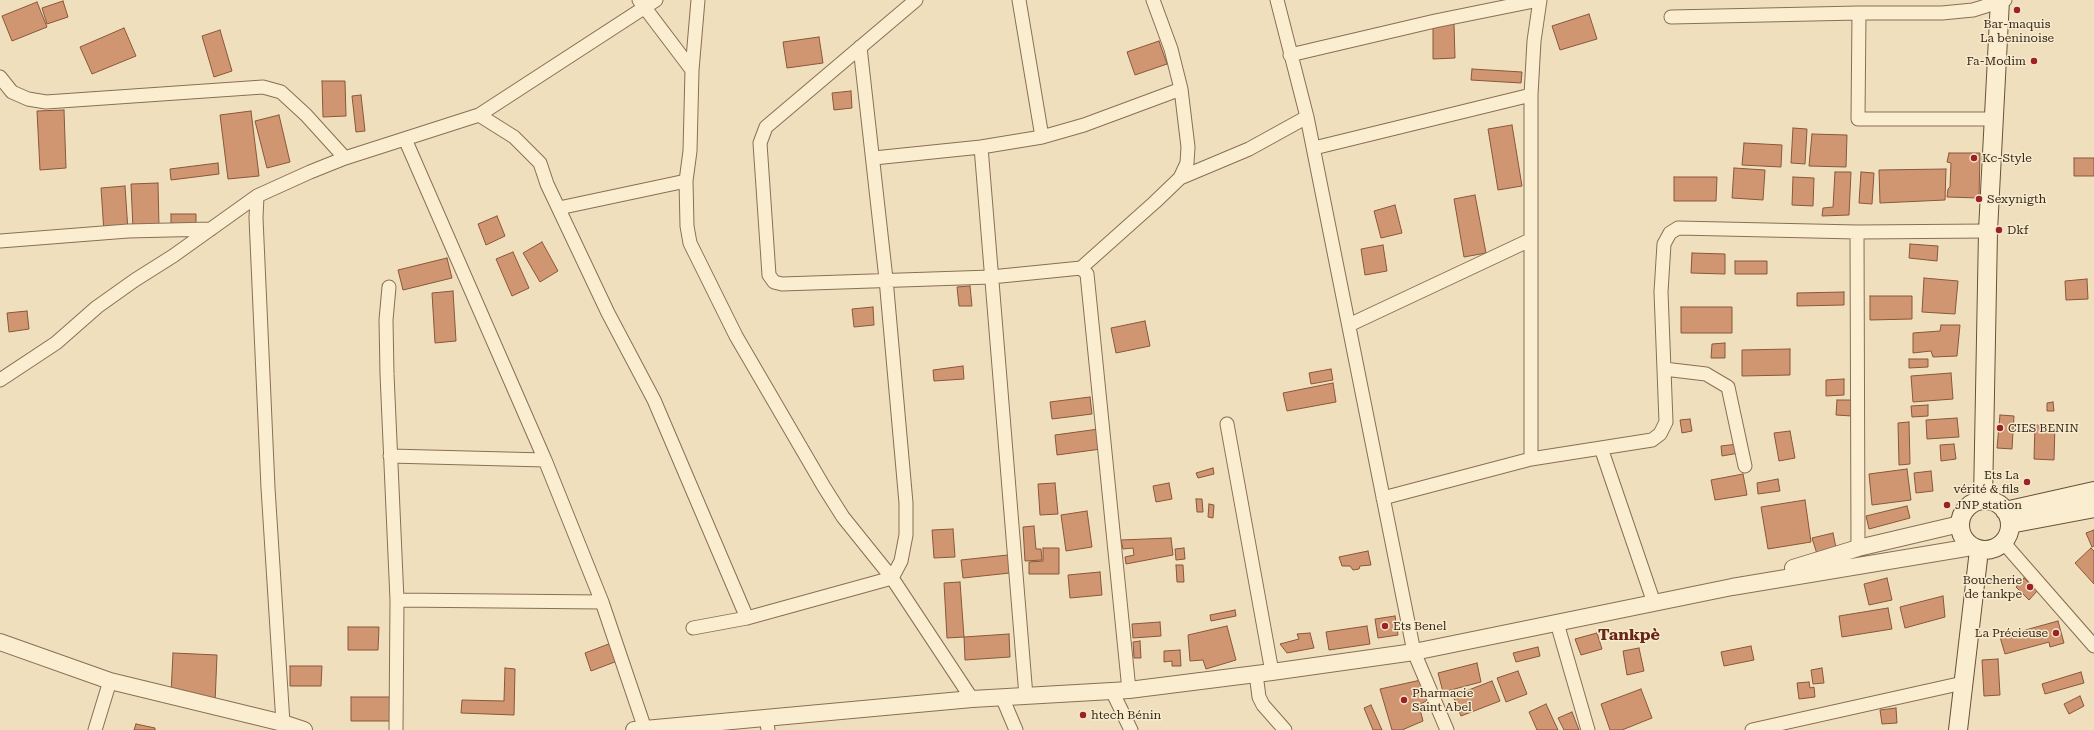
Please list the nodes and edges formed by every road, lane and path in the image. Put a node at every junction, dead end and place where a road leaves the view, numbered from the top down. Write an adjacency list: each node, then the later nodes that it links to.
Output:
1 (656, 0): 9 (street)
2 (698, 0): 14 (street)
3 (916, 0): 12 (street)
4 (1020, 0): 21 (street)
5 (1154, 0): 16 (street)
6 (1277, 0): 13 (street)
7 (1539, 0): 13 (street); 17 (street)
8 (2002, 1): 10 (street); 20 (main road)
9 (642, 4): 14 (street); 18 (street)
10 (1859, 13): 11 (street); 20 (street)
11 (1671, 17)
12 (860, 47): 26 (street); 38 (street)
13 (1290, 55): 19 (street)
14 (692, 70): 28 (street)
15 (0, 77): 25 (street)
16 (1181, 89): 21 (street); 27 (street)
17 (1530, 95): 24 (street); 34 (street)
18 (479, 115): 22 (street); 30 (street)
19 (1307, 118): 24 (street); 27 (street)
20 (1994, 119): 32 (main road)
21 (1042, 137): 23 (street)
22 (405, 139): 25 (street); 47 (street)
23 (981, 147): 26 (street); 37 (street)
24 (1314, 148): 40 (street)
25 (345, 158): 29 (street)
26 (874, 158): 38 (street)
27 (1180, 178): 36 (street)
28 (686, 181): 30 (street); 58 (street)
29 (257, 196): 31 (street); 78 (street)
30 (559, 208): 63 (street)
31 (211, 229): 35 (street); 42 (street)
32 (1988, 231): 33 (street); 51 (main road)
33 (1857, 232): 41 (street); 56 (street)
34 (1530, 240): 40 (street); 46 (street)
35 (0, 241)
36 (1081, 268): 37 (street); 73 (street)
37 (991, 277): 38 (street); 75 (street)
38 (886, 279): 58 (street)
39 (389, 287): 45 (street)
40 (1349, 325): 50 (street)
41 (1664, 369): 44 (street); 48 (street)
42 (0, 380)
43 (1227, 424): 69 (street)
44 (1601, 448): 46 (street); 62 (street)
45 (390, 456): 47 (street); 60 (street)
46 (1531, 459): 50 (street)
47 (545, 460): 61 (street)
48 (1745, 466)
49 (2094, 492): 53 (main road)
50 (1384, 498): 68 (street)
51 (1983, 500): 53 (main road); 54 (main road)
52 (2094, 508): 53 (main road)
53 (2007, 518): 55 (main road)
54 (1960, 524): 56 (street); 57 (main road)
55 (2003, 542): 57 (main road); 67 (street)
56 (1858, 548): 59 (street)
57 (1975, 548): 59 (street); 72 (main road)
58 (892, 578): 63 (street); 77 (street)
59 (1732, 587): 62 (street)
60 (397, 600): 61 (street); 83 (street)
61 (602, 602): 80 (street)
62 (1654, 603): 64 (street)
63 (747, 618): 65 (street)
64 (1557, 623): 68 (street); 88 (street)
65 (693, 628)
66 (0, 642): 71 (street)
67 (2094, 646)
68 (1414, 652): 69 (street); 87 (street)
69 (1272, 672): 70 (street)
70 (1256, 674): 73 (street); 86 (street)
71 (110, 681): 78 (street); 81 (street)
72 (1963, 683): 89 (street); 90 (main road)
73 (1129, 690): 74 (street)
74 (1112, 691): 75 (street); 85 (street)
75 (1026, 696): 76 (street)
76 (1002, 697): 77 (street); 84 (street)
77 (972, 699): 79 (street)
78 (283, 723): 82 (street)
79 (767, 724): 80 (street)
80 (640, 729)
81 (95, 730)
82 (304, 730)
83 (396, 730)
84 (1016, 730)
85 (1131, 730)
86 (1285, 730)
87 (1447, 730)
88 (1588, 730)
89 (1752, 730)
90 (1958, 730)

